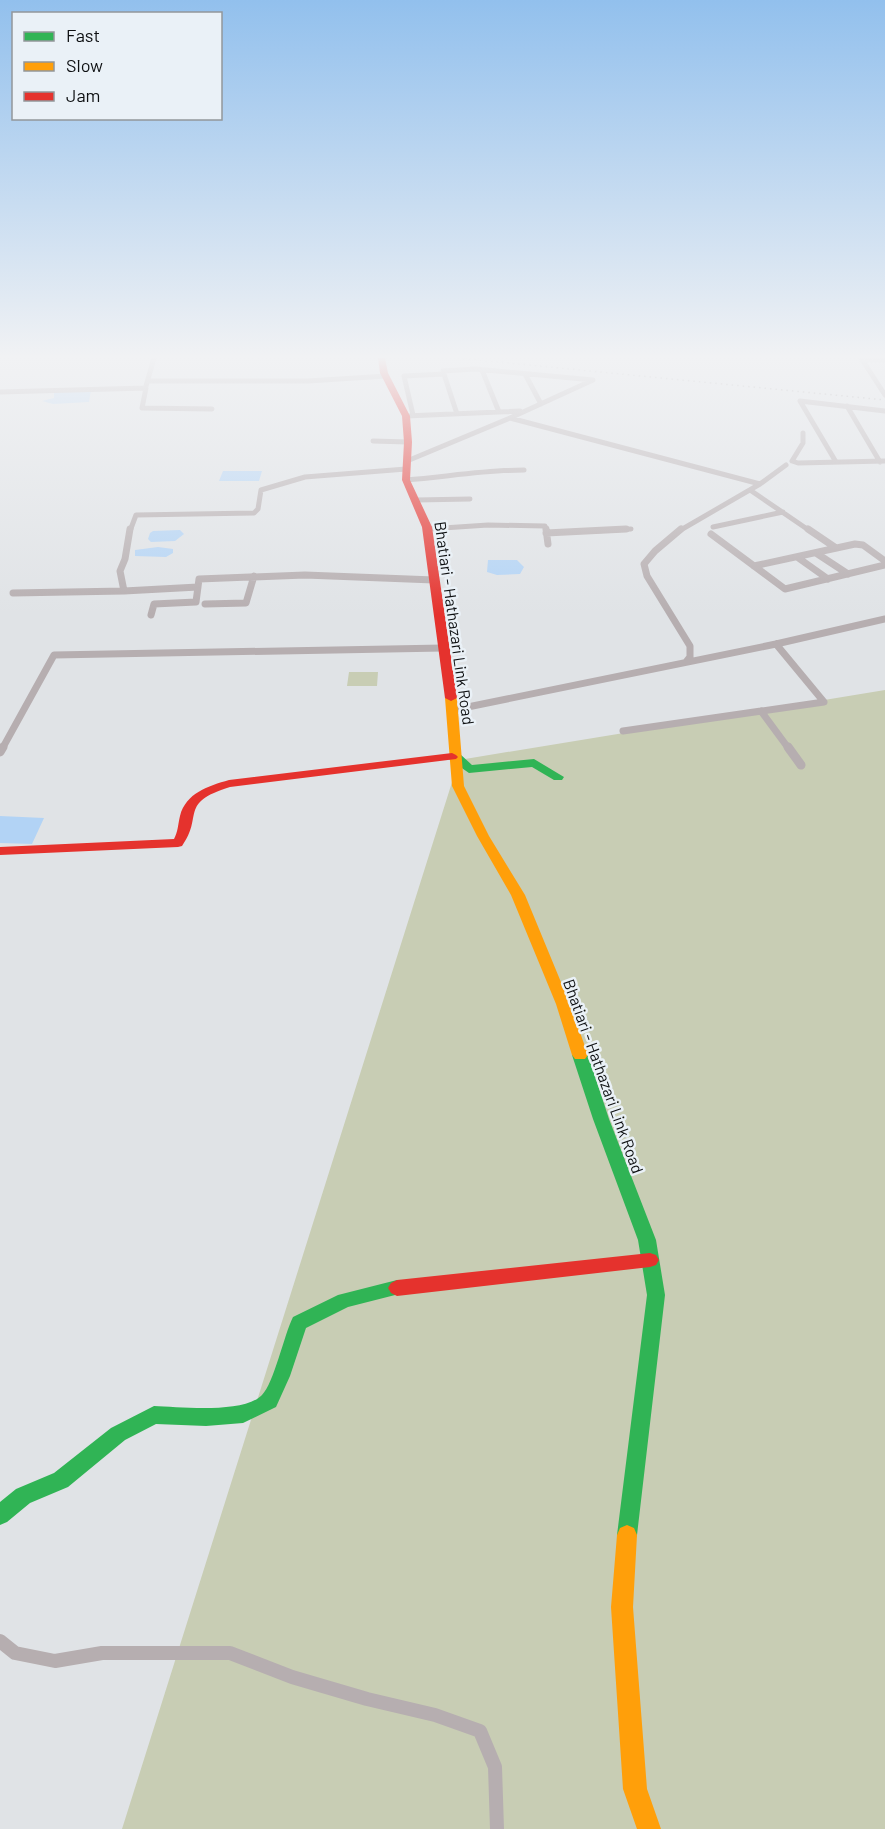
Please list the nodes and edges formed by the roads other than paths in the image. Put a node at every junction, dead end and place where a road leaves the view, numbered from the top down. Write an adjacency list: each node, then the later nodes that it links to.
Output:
1 (408, 443): 10 (main road, Bhatiari - Hathazari Link Road)
2 (459, 443): 10 (street)
3 (606, 443): 12 (street)
4 (803, 443): 8 (street)
5 (825, 443): 8 (street)
6 (871, 443): 7 (street)
7 (883, 461): 8 (street)
8 (836, 462)
9 (786, 465): 12 (street)
10 (406, 470): 11 (street); 15 (main road, Bhatiari - Hathazari Link Road); 32 (street)
11 (524, 470)
12 (760, 484): 13 (street)
13 (750, 490): 16 (street); 41 (street)
14 (470, 499): 15 (street)
15 (416, 500): 17 (main road, Bhatiari - Hathazari Link Road)
16 (783, 512): 21 (street); 26 (street)
17 (428, 529): 19 (street); 30 (main road, Bhatiari - Hathazari Link Road)
18 (630, 529): 19 (street)
19 (546, 533): 20 (street)
20 (548, 544)
21 (836, 548): 22 (street); 24 (street)
22 (816, 553): 23 (street); 27 (street)
23 (797, 557): 26 (street); 29 (street)
24 (885, 561)
25 (885, 565): 27 (street)
26 (754, 566): 29 (street)
27 (848, 574): 29 (street)
28 (254, 576): 30 (street); 31 (street); 36 (street)
29 (828, 579)
30 (434, 580): 40 (main road, Bhatiari - Hathazari Link Road)
31 (198, 586): 32 (street); 35 (street)
32 (124, 591): 33 (street)
33 (13, 593)
34 (158, 595): 35 (street)
35 (154, 604): 37 (street)
36 (205, 604)
37 (151, 615)
38 (885, 619): 39 (street)
39 (776, 644): 41 (street); 43 (street)
40 (443, 648): 42 (main road, Bhatiari - Hathazari Link Road); 45 (street)
41 (686, 662): 42 (street)
42 (453, 710): 46 (main road, Bhatiari - Hathazari Link Road)
43 (761, 711): 44 (street); 47 (street)
44 (623, 731)
45 (0, 752)
46 (456, 756): 48 (main road); 49 (main road); 50 (main road, Bhatiari - Hathazari Link Road)
47 (801, 765)
48 (558, 777)
49 (0, 851)
50 (650, 1260): 51 (main road); 54 (main road, Bhatiari - Hathazari Link Road)
51 (0, 1515)
52 (0, 1641): 53 (street)
53 (497, 1829)
54 (649, 1829)

